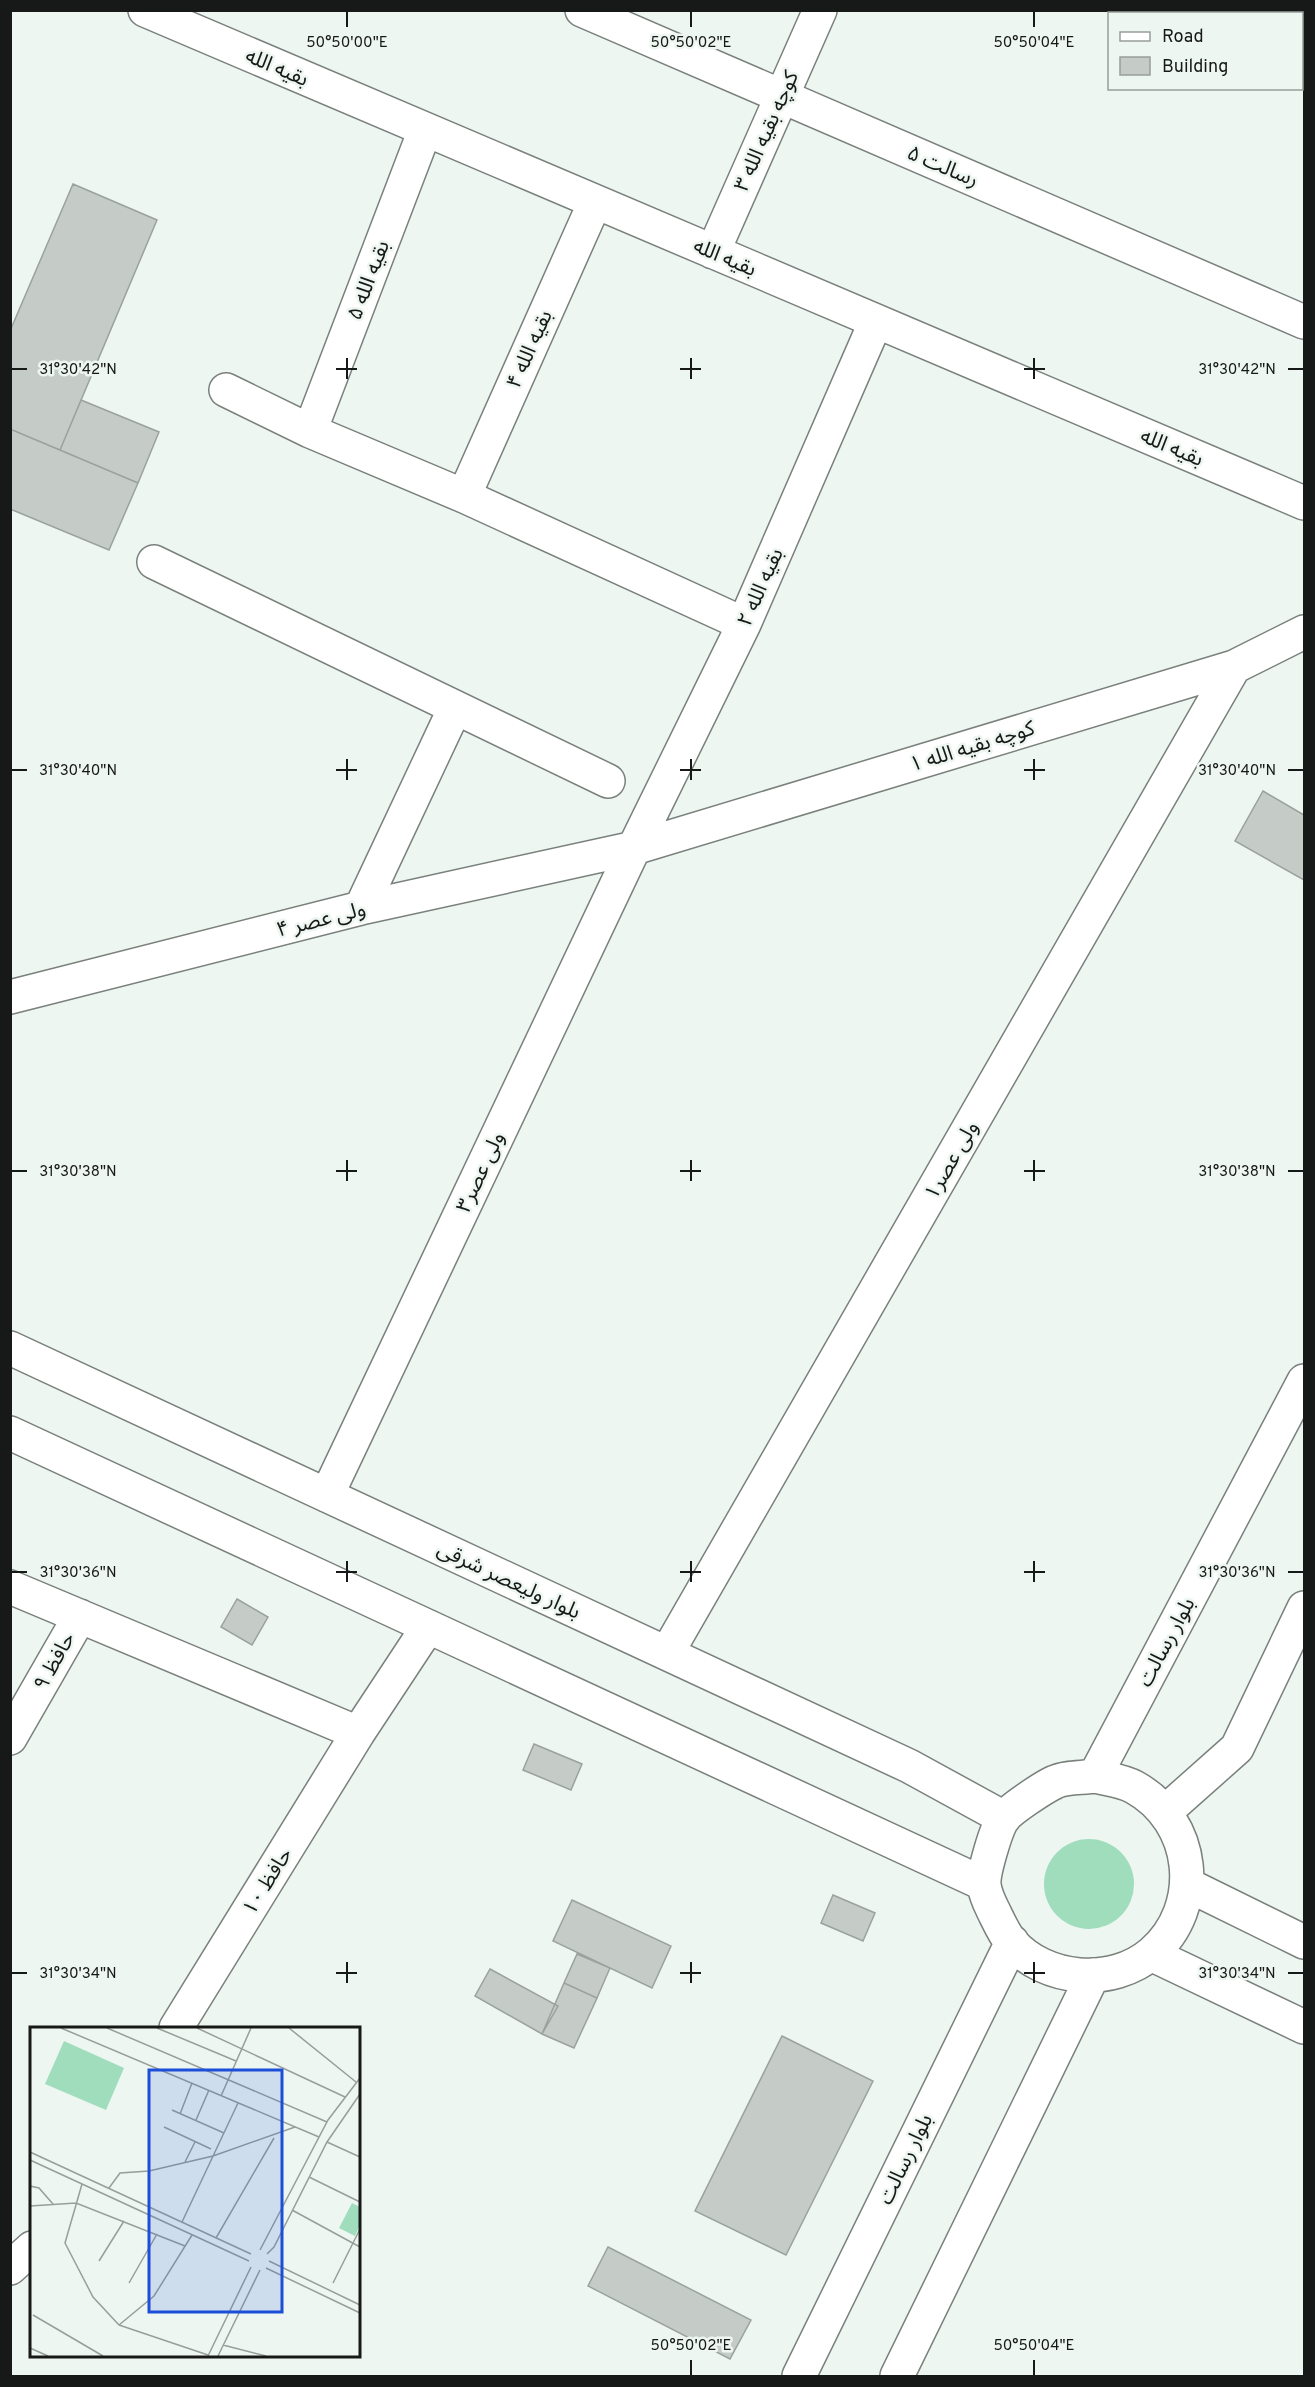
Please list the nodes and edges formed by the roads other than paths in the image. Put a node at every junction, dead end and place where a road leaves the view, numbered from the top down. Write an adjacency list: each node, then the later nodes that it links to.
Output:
1 (145, 10): 5 (street, بقیه الله)
2 (582, 10): 4 (street, رسالت ۵)
3 (820, 10): 4 (street, کوچه بقیه الله ۳)
4 (782, 96): 7 (street, کوچه بقیه الله ۳); 9 (street, رسالت ۵)
5 (425, 130): 6 (street, بقیه الله); 11 (street, بقیه الله ۵)
6 (595, 202): 7 (street, بقیه الله); 12 (street, بقیه الله ۴)
7 (713, 252): 8 (street, بقیه الله)
8 (876, 321): 13 (street, بقیه الله); 15 (street, بقیه الله ۲)
9 (1305, 322)
10 (226, 390): 11 (street)
11 (310, 431): 12 (street)
12 (464, 496): 15 (street)
13 (1305, 503)
14 (154, 562): 18 (street)
15 (744, 624): 20 (street, بقیه الله ۲)
16 (1305, 632): 17 (street, کوچه بقیه الله ۱)
17 (1234, 667): 20 (street, کوچه بقیه الله ۱); 31 (street, ولی عصر۱)
18 (455, 708): 19 (street); 21 (street)
19 (608, 781)
20 (634, 848): 21 (street, ولی عصر ۴); 26 (street, ولی عصر۳)
21 (361, 908): 22 (street, ولی عصر ۴)
22 (10, 997)
23 (10, 1348): 26 (street, بلوار ولیعصر شرقی)
24 (1305, 1381): 34 (street, بلوار رسالت)
25 (10, 1433): 30 (street)
26 (327, 1495): 31 (street, بلوار ولیعصر شرقی)
27 (10, 1587): 29 (street)
28 (1305, 1608): 35 (street)
29 (80, 1616): 32 (street); 33 (street, حافظ ۹)
30 (428, 1627): 32 (street, حافظ ۱۰); 37 (street)
31 (667, 1653): 36 (street, بلوار ولیعصر شرقی)
32 (358, 1733): 43 (street, حافظ ۱۰)
33 (10, 1738)
34 (1095, 1776): 35 (street); 36 (street)
35 (1165, 1812): 38 (street)
36 (1004, 1818): 37 (street)
37 (984, 1884): 39 (street)
38 (1188, 1885): 40 (street); 41 (street)
39 (1012, 1942): 42 (street); 47 (street, بلوار رسالت)
40 (1305, 1942)
41 (1151, 1954): 42 (street); 44 (street)
42 (1093, 1975): 48 (street)
43 (177, 2027)
44 (1305, 2027)
45 (30, 2250): 46 (street)
46 (10, 2268)
47 (799, 2376)
48 (897, 2376)

